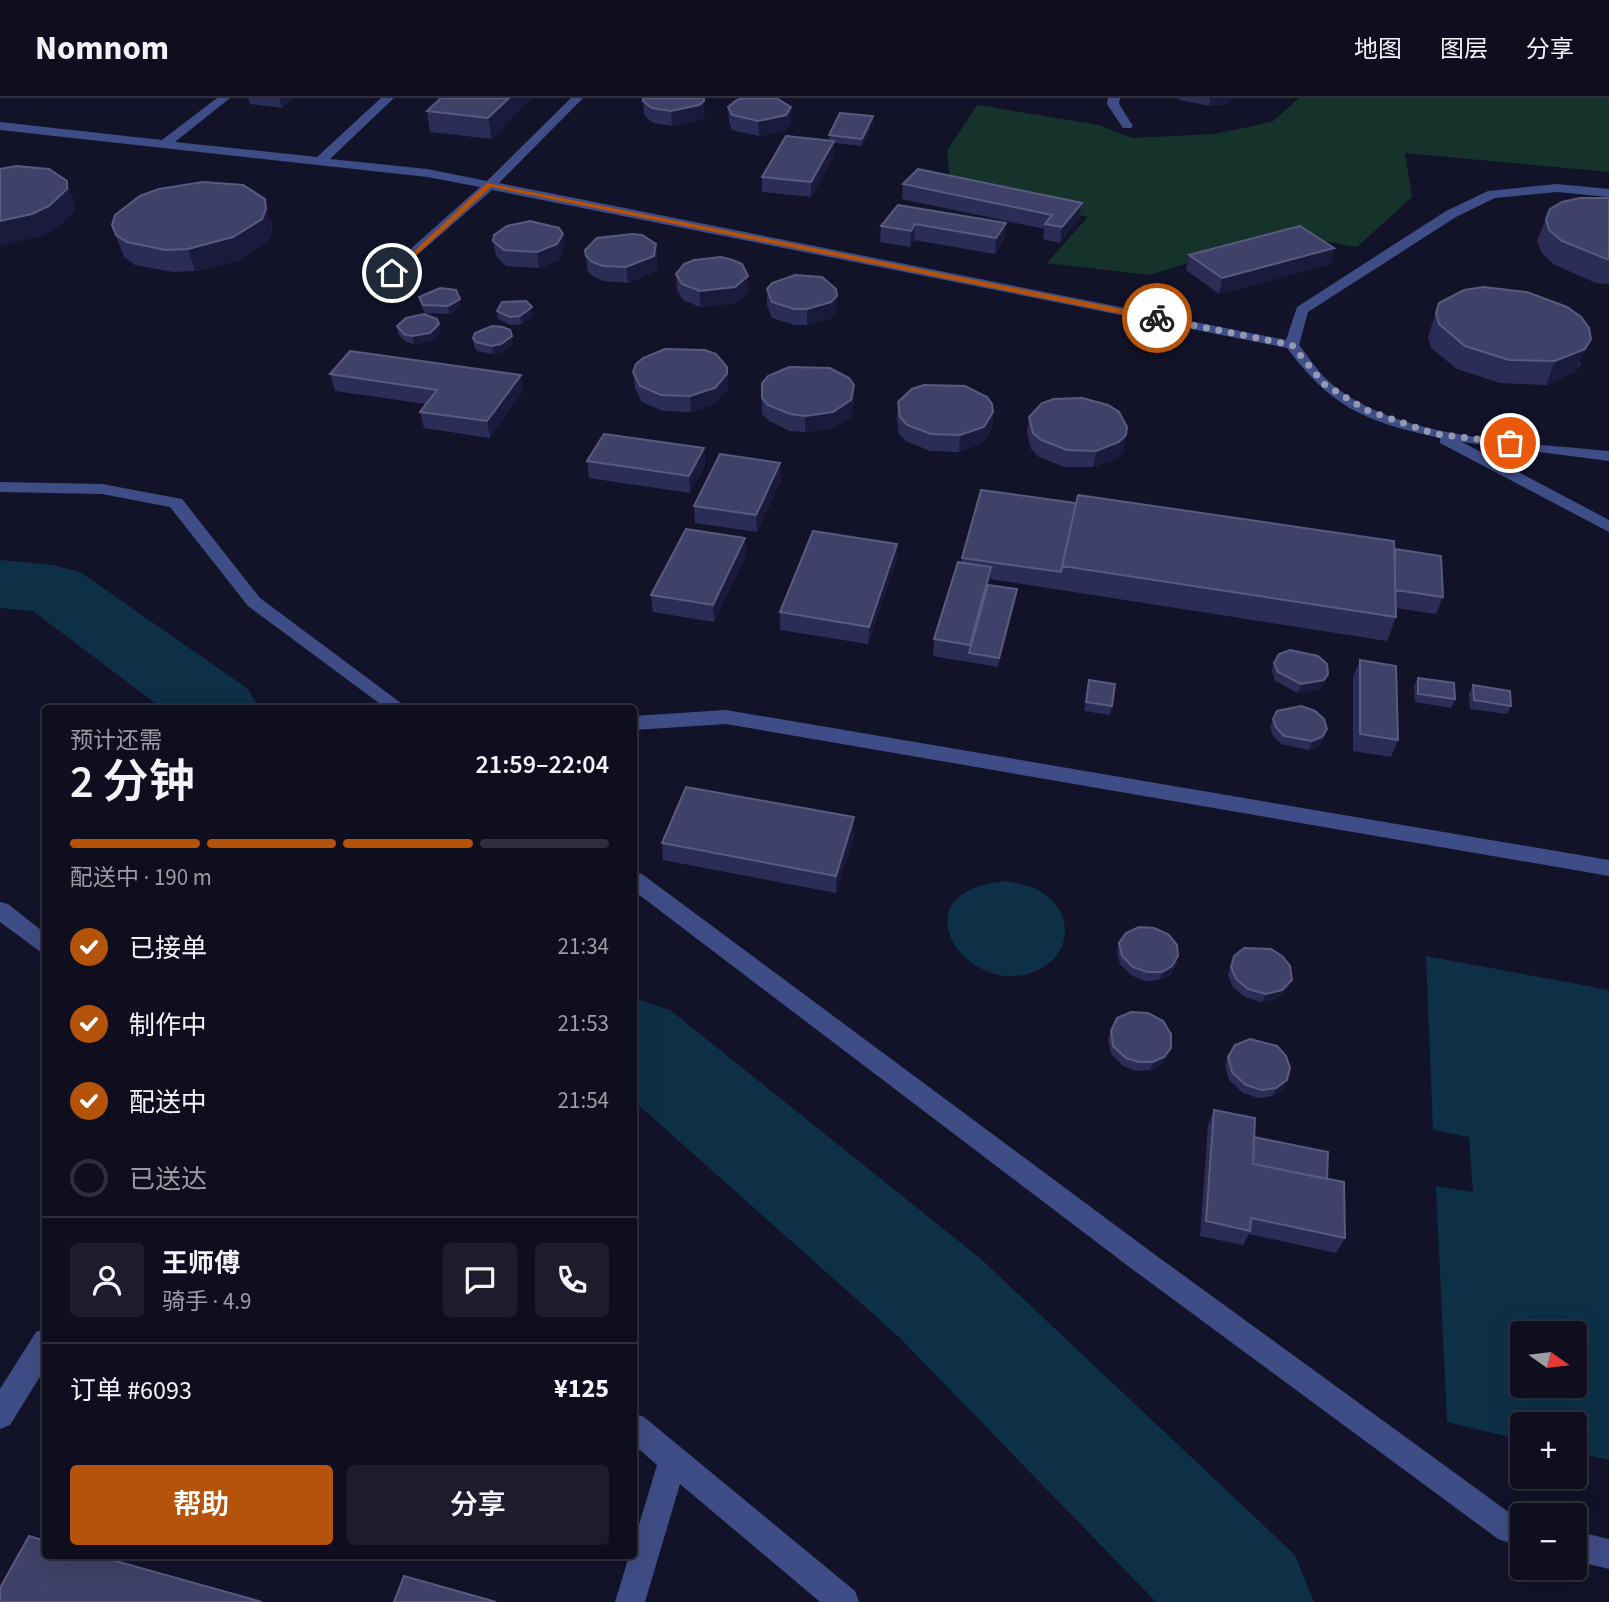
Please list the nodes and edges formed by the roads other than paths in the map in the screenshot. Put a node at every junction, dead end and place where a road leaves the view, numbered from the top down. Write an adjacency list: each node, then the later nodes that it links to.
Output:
1 (223, 98): 7 (street)
2 (388, 98): 8 (street)
3 (577, 98): 9 (street)
4 (1114, 98): 6 (street)
5 (0, 125): 7 (street)
6 (1127, 126)
7 (165, 144): 8 (street)
8 (320, 161): 9 (street)
9 (490, 185): 11 (street); 12 (street)
10 (1609, 193): 12 (street)
11 (392, 273)
12 (1292, 345): 13 (street)
13 (1435, 434): 14 (street); 16 (street)
14 (1609, 456)
15 (0, 487): 17 (street)
16 (1609, 527)
17 (395, 705)
18 (637, 723): 19 (street)
19 (1609, 868)
20 (637, 882): 27 (street)
21 (0, 910): 22 (street)
22 (42, 944)
23 (42, 1347): 24 (street)
24 (0, 1415)
25 (637, 1429): 26 (street)
26 (673, 1459): 30 (street); 31 (street)
27 (1510, 1529)
28 (1587, 1549): 29 (street)
29 (1609, 1554)
30 (630, 1602)
31 (844, 1602)

